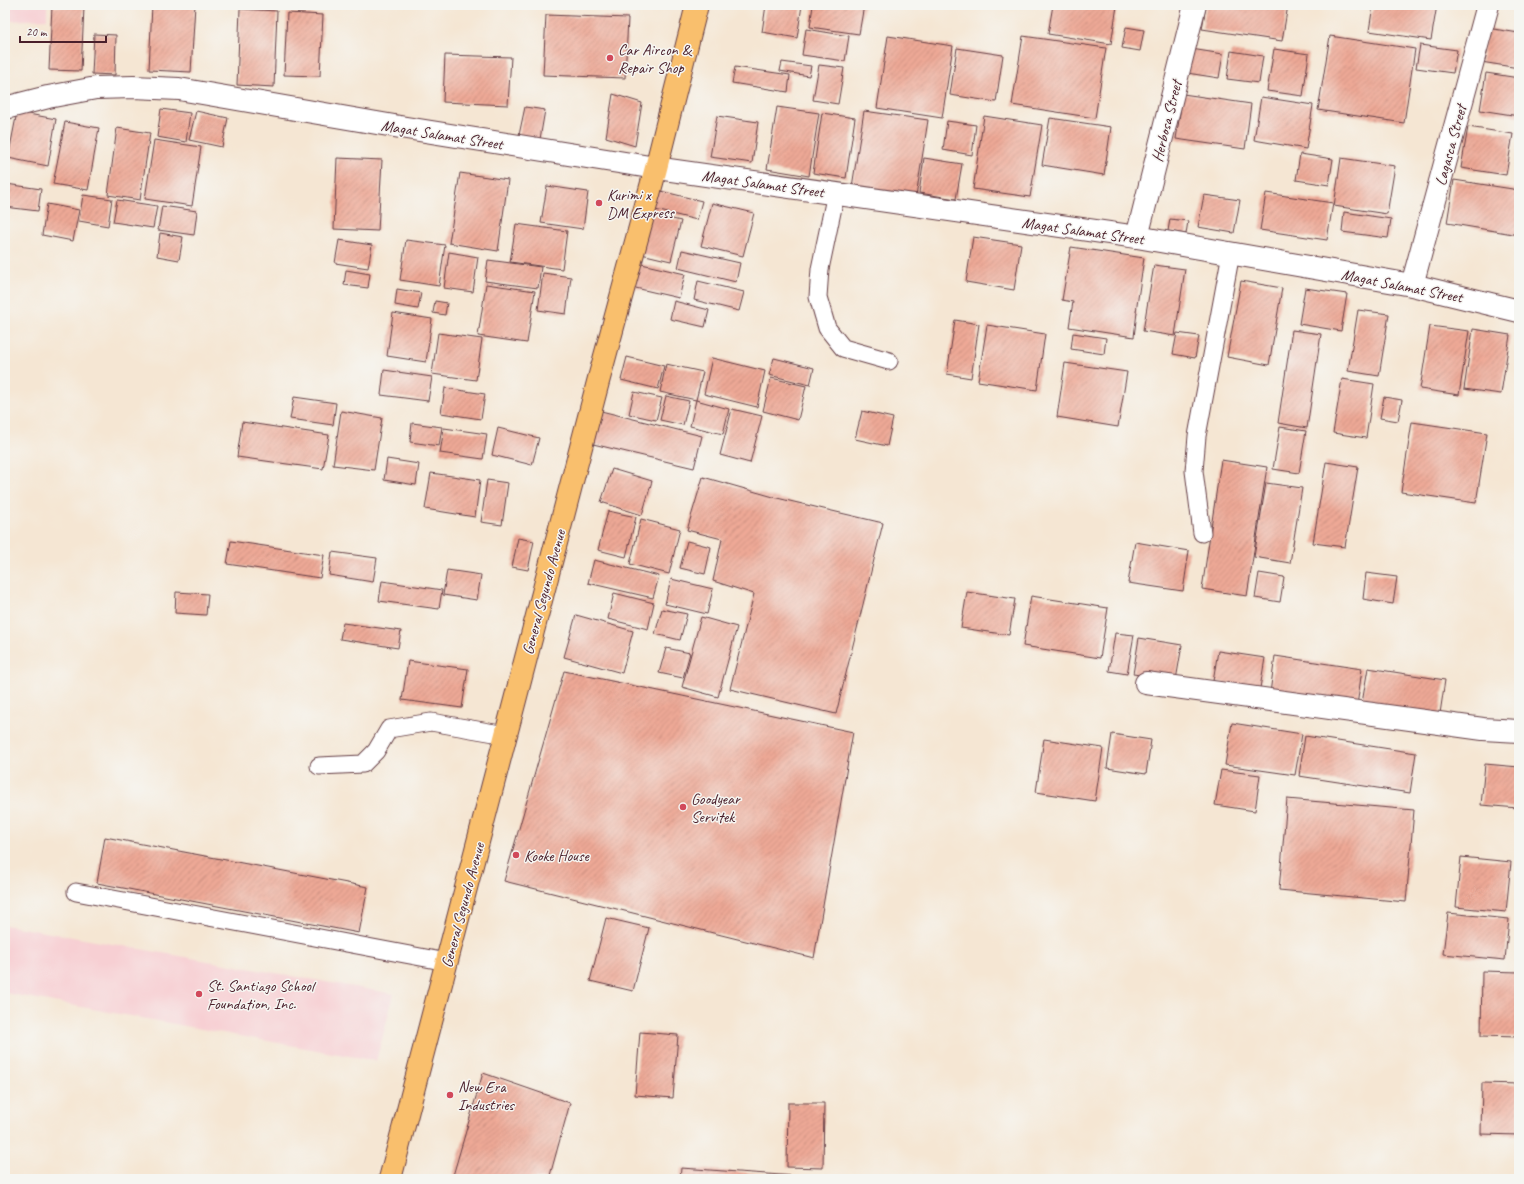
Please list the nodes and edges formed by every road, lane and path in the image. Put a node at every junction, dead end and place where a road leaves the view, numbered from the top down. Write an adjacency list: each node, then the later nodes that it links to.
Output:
1 (697, 5): 5 (highway, General Segundo Avenue)
2 (1195, 5): 7 (street, Herbosa Street)
3 (1488, 5): 9 (street, Lagasca Street)
4 (5, 108): 5 (street, Magat Salamat Street)
5 (656, 168): 6 (street, Magat Salamat Street); 15 (highway, General Segundo Avenue)
6 (836, 193): 7 (street, Magat Salamat Street); 11 (lane)
7 (1137, 237): 8 (street, Magat Salamat Street)
8 (1231, 254): 9 (street, Magat Salamat Street); 12 (lane)
9 (1412, 285): 10 (street, Magat Salamat Street)
10 (1519, 311)
11 (889, 361)
12 (1202, 533)
13 (1146, 684): 14 (street)
14 (1519, 731)
15 (506, 735): 16 (lane); 18 (highway, General Segundo Avenue)
16 (319, 766)
17 (76, 892): 18 (lane)
18 (447, 962): 19 (highway, General Segundo Avenue)
19 (390, 1179)

